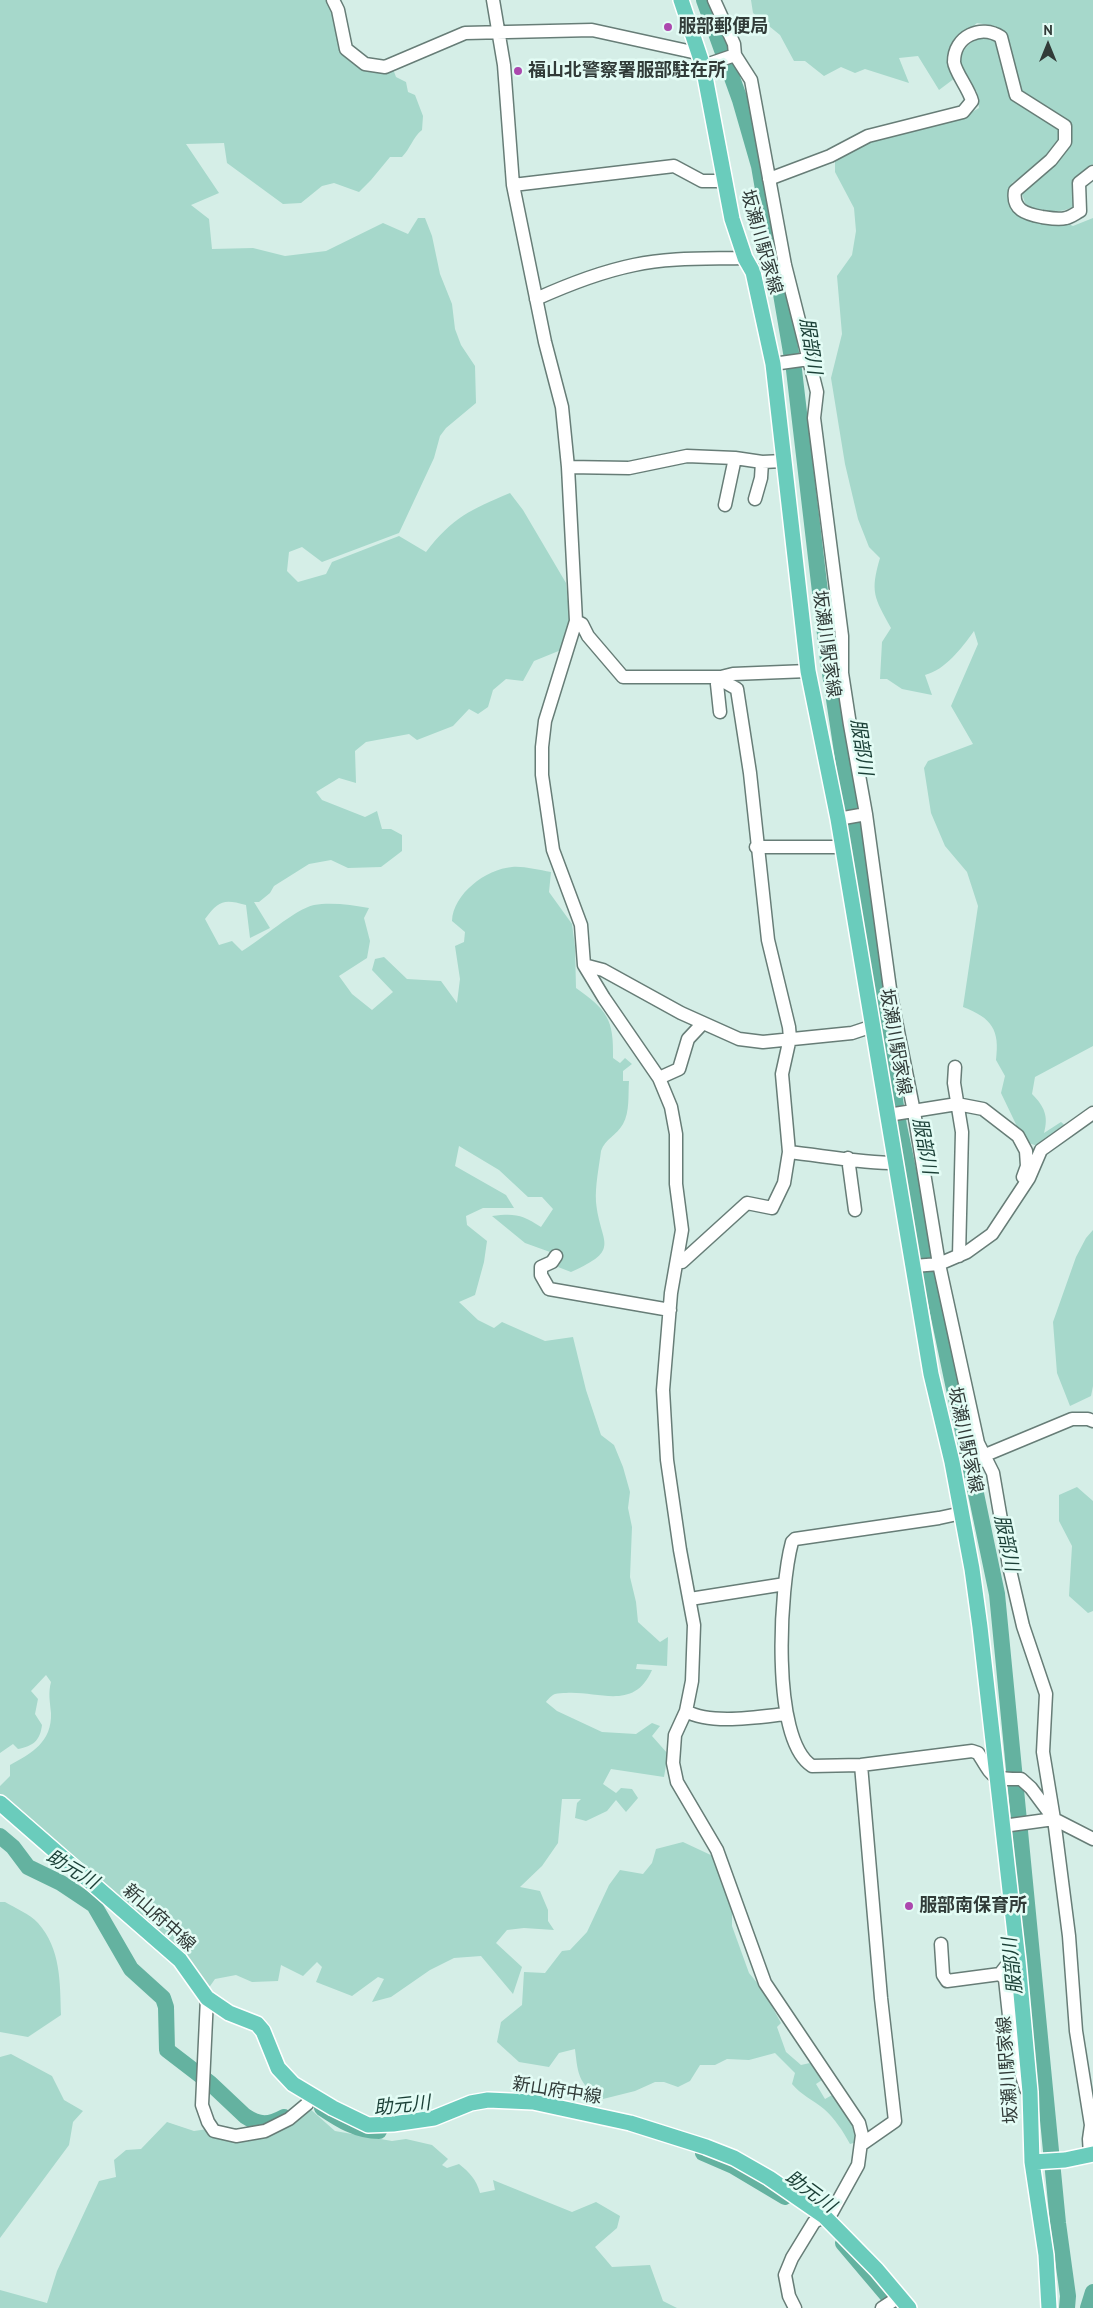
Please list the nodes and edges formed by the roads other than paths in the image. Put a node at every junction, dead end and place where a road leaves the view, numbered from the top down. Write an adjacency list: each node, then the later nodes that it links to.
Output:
1 (333, 0): 5 (street)
2 (492, 0): 5 (street)
3 (681, 0): 7 (main road, 坂瀬川駅家線)
4 (714, 0): 6 (street)
5 (499, 32): 7 (street); 11 (street)
6 (733, 56): 7 (street); 9 (street)
7 (703, 61): 10 (main road, 坂瀬川駅家線)
8 (1093, 172): 9 (street)
9 (769, 179): 13 (street)
10 (724, 181): 11 (street); 12 (main road, 坂瀬川駅家線)
11 (513, 185): 15 (street)
12 (745, 258): 14 (main road, 坂瀬川駅家線); 15 (street)
13 (784, 265): 14 (street); 16 (street)
14 (759, 271): 17 (main road, 坂瀬川駅家線)
15 (536, 299): 21 (street)
16 (807, 360): 17 (street); 28 (street)
17 (776, 364): 19 (main road, 坂瀬川駅家線)
18 (735, 458): 20 (street); 21 (street); 23 (street)
19 (784, 461): 20 (street); 25 (main road, 坂瀬川駅家線)
20 (762, 462): 22 (street)
21 (568, 467): 24 (street)
22 (755, 499)
23 (725, 505)
24 (576, 621): 26 (street); 32 (street)
25 (808, 671): 26 (street); 29 (main road, 坂瀬川駅家線)
26 (721, 677): 27 (street); 30 (street)
27 (720, 712)
28 (866, 814): 29 (street); 39 (street)
29 (841, 819): 31 (main road, 坂瀬川駅家線)
30 (756, 847): 31 (street); 35 (street)
31 (843, 847): 34 (main road, 坂瀬川駅家線)
32 (584, 965): 33 (street); 37 (street)
33 (703, 1023): 35 (street); 37 (street)
34 (873, 1026): 35 (street); 41 (main road, 坂瀬川駅家線)
35 (790, 1038): 42 (street)
36 (955, 1067): 38 (street)
37 (659, 1078): 49 (street)
38 (957, 1104): 39 (street); 45 (street); 48 (street)
39 (912, 1113): 41 (street); 50 (street)
40 (1093, 1113): 45 (street)
41 (890, 1115): 44 (main road, 坂瀬川駅家線)
42 (789, 1152): 43 (street); 49 (street)
43 (848, 1158): 44 (street); 46 (street)
44 (896, 1164): 51 (main road, 坂瀬川駅家線)
45 (1017, 1196): 48 (street)
46 (856, 1210)
47 (556, 1256): 52 (street)
48 (958, 1256): 50 (street)
49 (678, 1261): 52 (street)
50 (937, 1264): 51 (street); 54 (street)
51 (916, 1266): 55 (main road, 坂瀬川駅家線)
52 (670, 1310): 58 (street)
53 (1093, 1421): 54 (street)
54 (979, 1456): 55 (street); 64 (street)
55 (955, 1461): 56 (main road, 坂瀬川駅家線)
56 (962, 1513): 57 (street); 62 (main road, 坂瀬川駅家線)
57 (785, 1584): 58 (street); 60 (street)
58 (690, 1599): 59 (street)
59 (686, 1711): 60 (street); 74 (street)
60 (786, 1714): 61 (street)
61 (861, 1765): 62 (street); 74 (street)
62 (1002, 1779): 64 (street); 65 (main road, 坂瀬川駅家線)
63 (0, 1803): 70 (main road, 新山府中線)
64 (1054, 1820): 65 (street); 66 (street); 73 (street)
65 (1007, 1825): 68 (main road, 坂瀬川駅家線)
66 (1093, 1839)
67 (940, 1944): 69 (street)
68 (1018, 1961): 69 (street); 71 (main road, 坂瀬川駅家線)
69 (1000, 1974): 71 (street)
70 (207, 1998): 72 (main road, 新山府中線); 72 (street)
71 (1030, 2092): 76 (main road, 坂瀬川駅家線)
72 (311, 2095): 77 (main road, 新山府中線)
73 (1092, 2125): 75 (street)
74 (862, 2144): 77 (street)
75 (1091, 2155): 76 (main road)
76 (1038, 2162): 81 (main road, 坂瀬川駅家線)
77 (819, 2219): 78 (main road, 新山府中線); 80 (street)
78 (904, 2302): 79 (street)
79 (884, 2306)
80 (795, 2308)
81 (1049, 2308)

